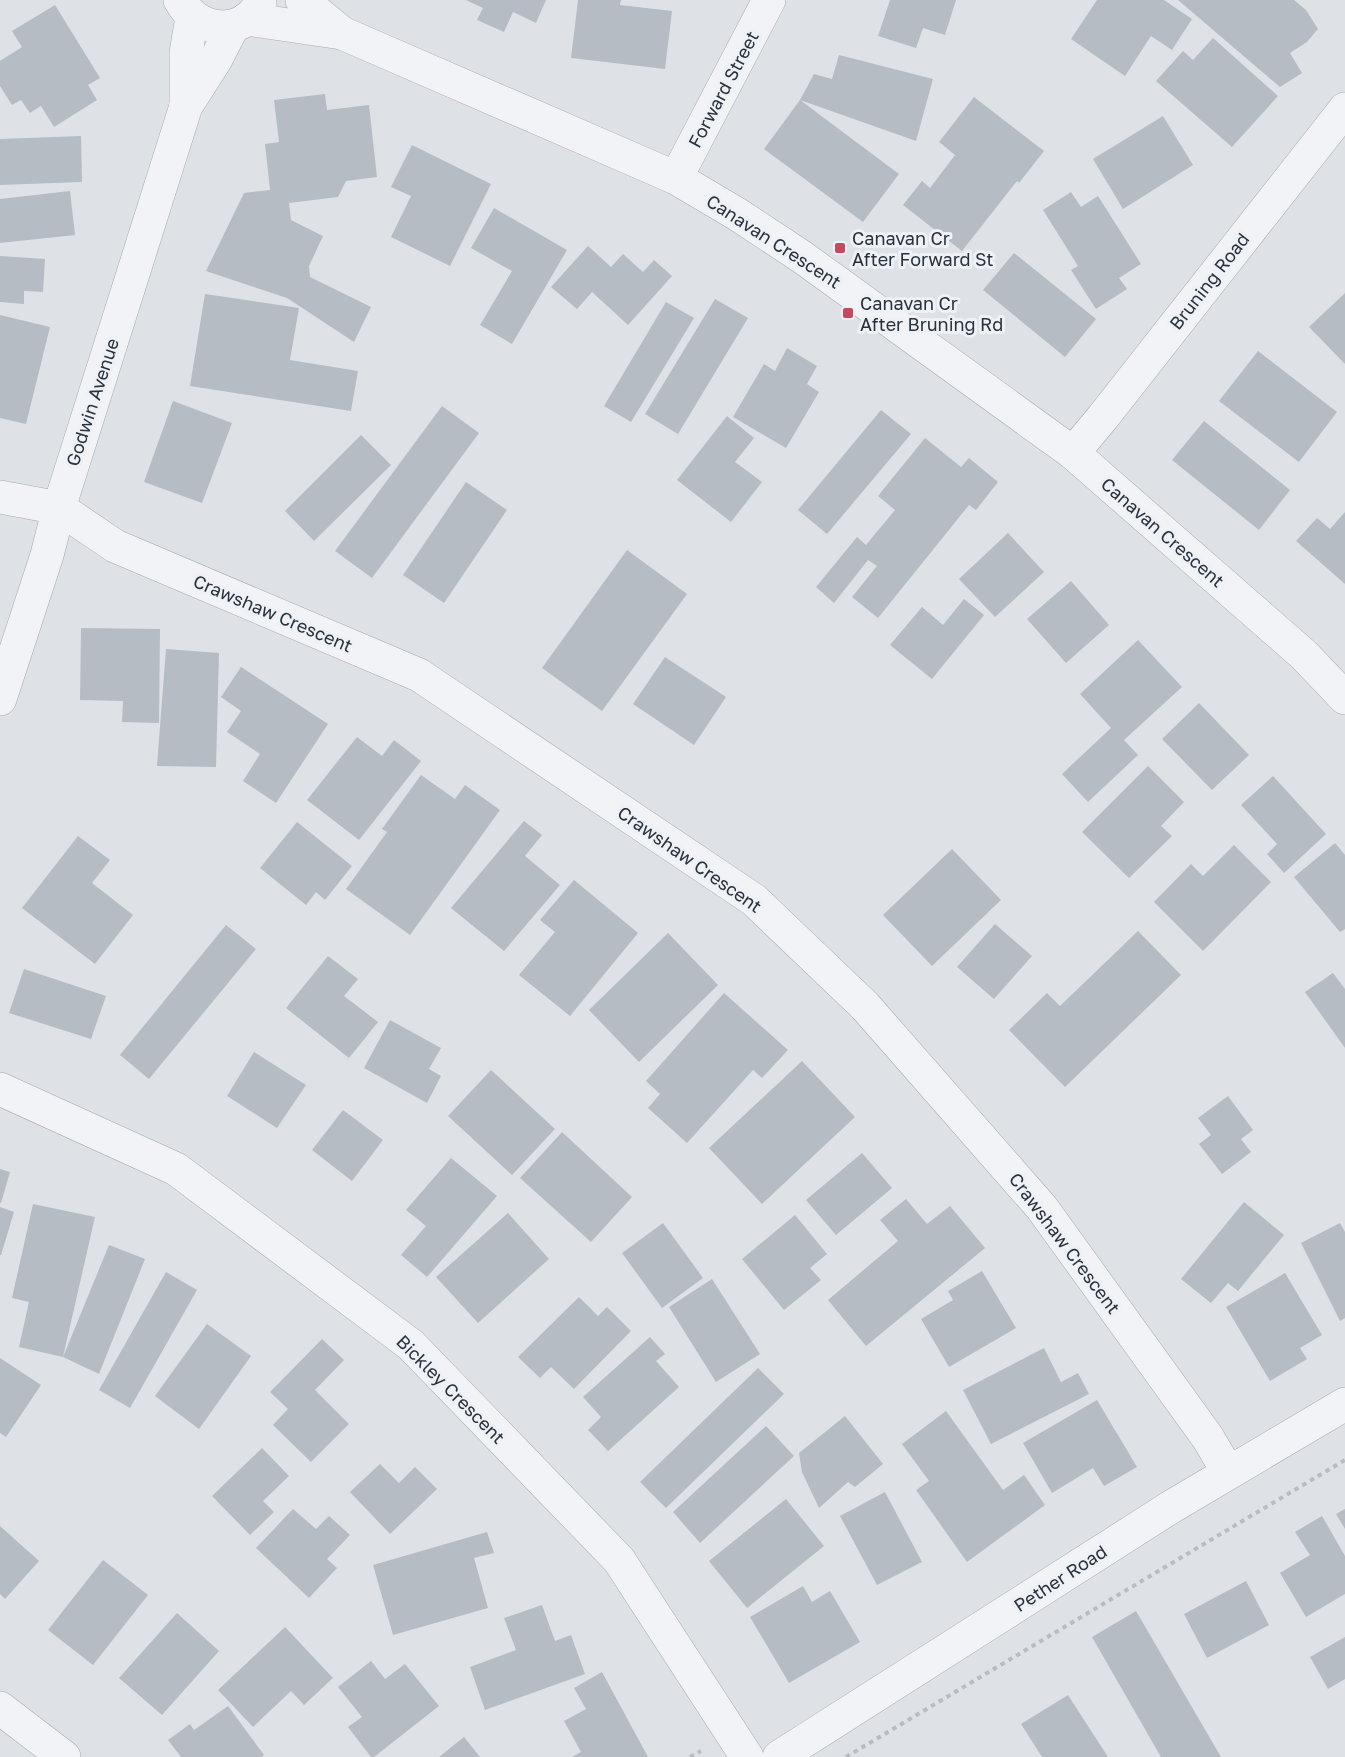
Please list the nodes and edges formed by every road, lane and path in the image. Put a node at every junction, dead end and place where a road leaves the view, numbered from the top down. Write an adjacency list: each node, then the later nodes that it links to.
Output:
1 (302, 0): 5 (street, Canavan Crescent)
2 (770, 0): 8 (street, Forward Street)
3 (186, 8): 4 (street, Canavan Crescent); 6 (street, Godwin Avenue)
4 (247, 15): 5 (street, Canavan Crescent); 6 (street, Godwin Avenue)
5 (342, 33): 8 (street, Canavan Crescent)
6 (186, 106): 11 (street, Godwin Avenue)
7 (1345, 109): 9 (street, Bruning Road)
8 (676, 178): 9 (street, Canavan Crescent)
9 (1072, 453): 12 (street, Canavan Crescent)
10 (0, 497): 11 (street, Crawshaw Crescent)
11 (59, 508): 13 (street, Godwin Avenue); 17 (street, Crawshaw Crescent)
12 (1345, 698)
13 (0, 699)
14 (0, 1089): 22 (street, Bickley Crescent)
15 (1345, 1404): 17 (street, Pether Road)
16 (1345, 1460): 24 (path)
17 (1228, 1472): 23 (street, Pether Road)
18 (0, 1708): 20 (street)
19 (701, 1750): 21 (path)
20 (64, 1757)
21 (690, 1757)
22 (747, 1757)
23 (779, 1757)
24 (846, 1757)

